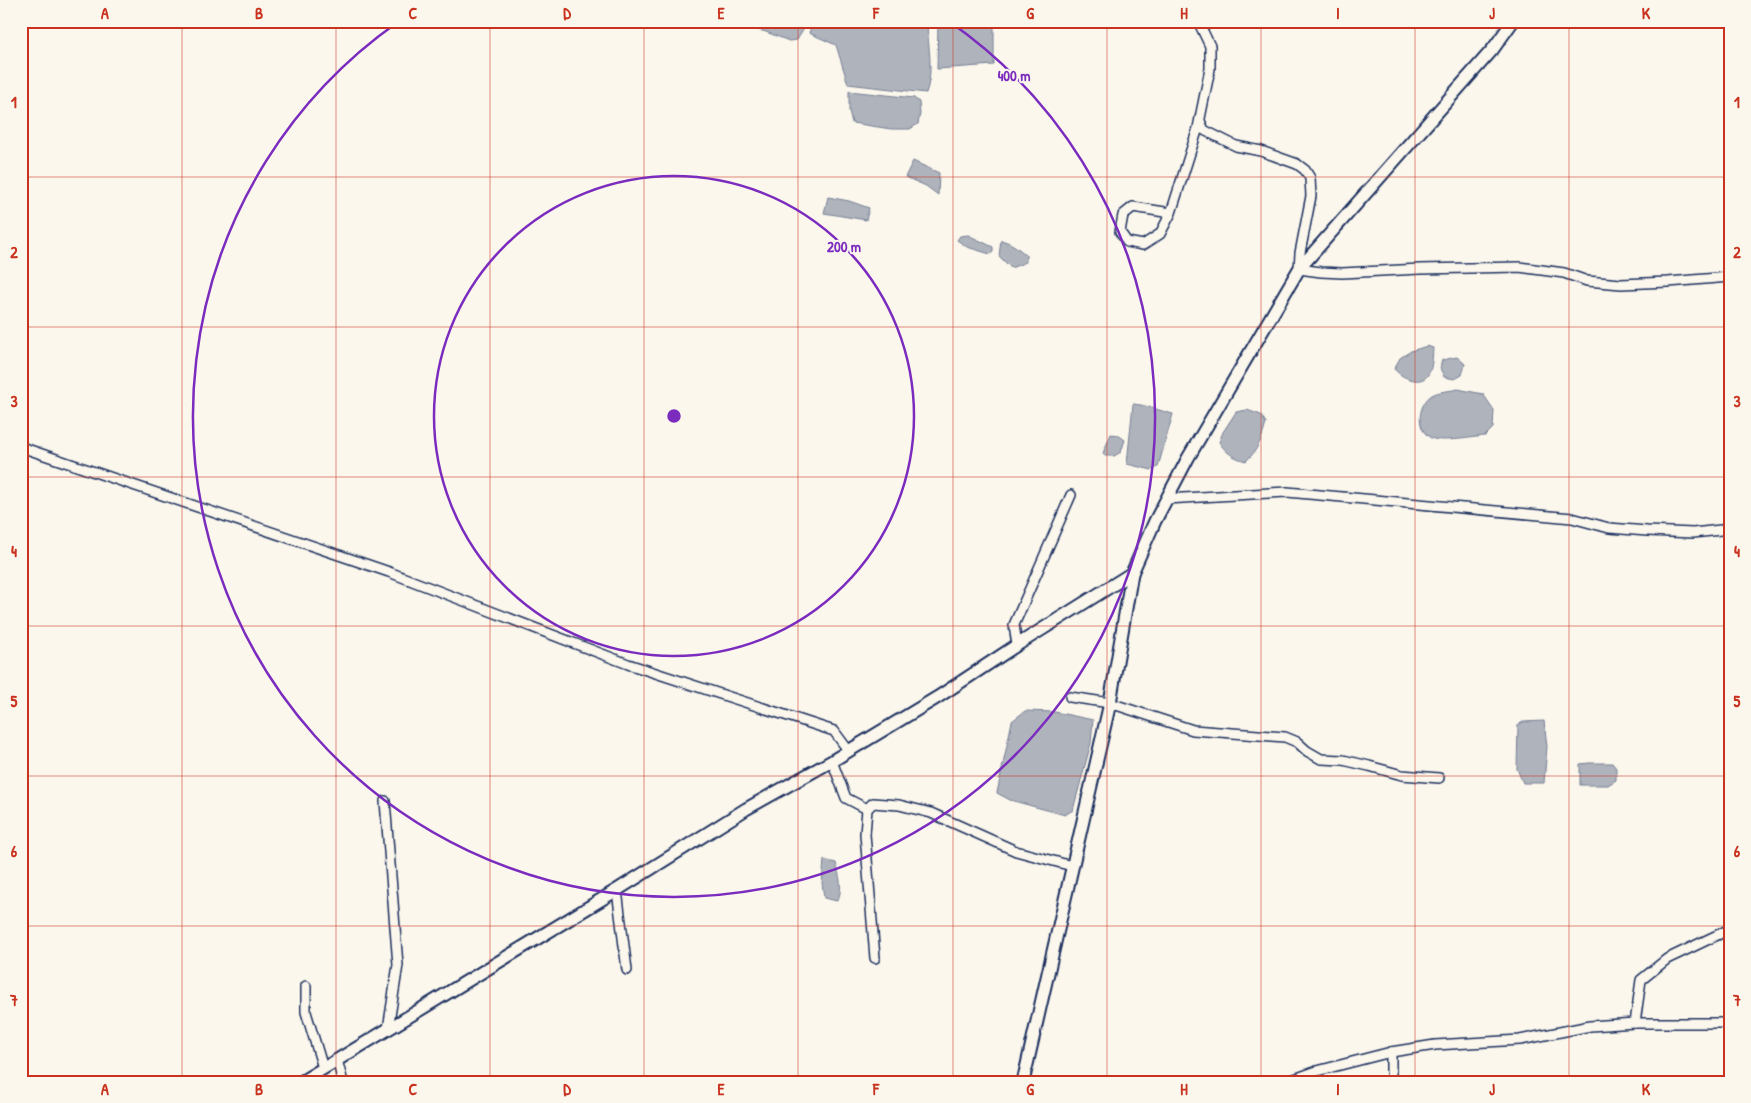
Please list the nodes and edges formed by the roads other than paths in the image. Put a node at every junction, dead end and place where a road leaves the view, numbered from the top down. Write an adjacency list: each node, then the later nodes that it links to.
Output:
1 (1198, 21): 3 (street)
2 (1513, 21): 5 (main road)
3 (1200, 121): 4 (street); 5 (street)
4 (1171, 213): 4 (street)
5 (1299, 269): 6 (street); 9 (main road)
6 (1730, 277)
7 (21, 447): 15 (street)
8 (1071, 495): 12 (street)
9 (1166, 499): 10 (street); 11 (main road)
10 (1730, 529)
11 (1132, 573): 12 (main road); 14 (main road)
12 (1017, 645): 15 (main road)
13 (1070, 697): 14 (street)
14 (1110, 703): 17 (street); 20 (main road)
15 (848, 750): 16 (main road)
16 (832, 761): 19 (street); 21 (main road)
17 (1439, 778)
18 (385, 801): 28 (street)
19 (867, 809): 20 (street); 23 (street)
20 (1072, 866): 34 (main road)
21 (618, 890): 24 (street); 28 (main road)
22 (1730, 929): 26 (street)
23 (875, 958)
24 (627, 970)
25 (306, 986): 31 (street)
26 (1635, 1023): 27 (street); 29 (street)
27 (1730, 1023)
28 (388, 1029): 30 (main road)
29 (1391, 1052): 35 (street); 36 (street)
30 (337, 1060): 31 (main road); 33 (street)
31 (323, 1068): 32 (main road)
32 (301, 1082)
33 (344, 1082)
34 (1023, 1082)
35 (1286, 1082)
36 (1391, 1082)

